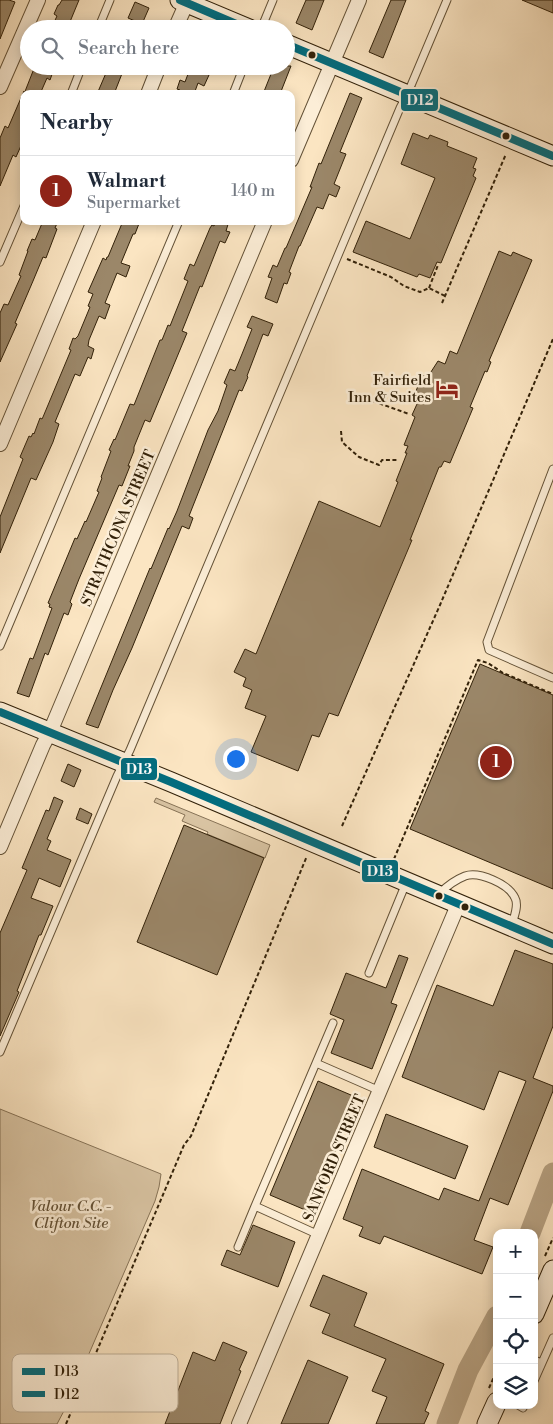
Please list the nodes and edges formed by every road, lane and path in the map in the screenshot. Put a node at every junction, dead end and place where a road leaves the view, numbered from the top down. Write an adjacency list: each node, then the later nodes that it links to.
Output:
1 (38, 0): 7 (street)
2 (110, 0): 8 (lane)
3 (273, 0): 11 (lane)
4 (359, 0): 14 (street)
5 (447, 0): 22 (lane)
6 (185, 1): 9 (street); 10 (main road)
7 (29, 20)
8 (102, 20)
9 (178, 20)
10 (228, 20)
11 (265, 20)
12 (20, 41): 18 (street)
13 (295, 48): 14 (main road)
14 (333, 63): 22 (main road); 23 (street)
15 (78, 75): 19 (lane)
16 (155, 75): 20 (street)
17 (240, 75): 21 (lane)
18 (0, 87)
19 (73, 90)
20 (150, 90)
21 (235, 90)
22 (407, 95): 25 (main road); 48 (lane)
23 (295, 151)
24 (507, 153): 34 (path)
25 (553, 156)
26 (20, 215): 31 (lane)
27 (92, 225): 40 (street)
28 (177, 225): 43 (lane)
29 (264, 225): 47 (street, STRATHCONA STREET)
30 (347, 259): 33 (path)
31 (0, 262)
32 (438, 264): 33 (path)
33 (429, 288): 34 (path)
34 (445, 296): 35 (path)
35 (442, 304)
36 (553, 339): 49 (path)
37 (367, 398): 38 (path)
38 (408, 414)
39 (341, 431): 41 (path)
40 (0, 444)
41 (397, 460)
42 (553, 469): 44 (lane)
43 (0, 646)
44 (553, 678)
45 (553, 694): 52 (path)
46 (0, 712): 47 (main road)
47 (50, 732): 48 (main road); 51 (street, STRATHCONA STREET)
48 (124, 763): 50 (main road); 60 (lane)
49 (342, 826)
50 (313, 843): 53 (main road); 69 (path)
51 (0, 847)
52 (394, 859)
53 (406, 883): 54 (main road); 58 (lane)
54 (437, 896): 55 (main road); 56 (lane)
55 (458, 905): 56 (main road); 62 (street, SANFORD STREET)
56 (511, 927): 57 (main road)
57 (553, 944)
58 (369, 973)
59 (333, 1023): 61 (lane)
60 (0, 1052)
61 (316, 1063): 62 (lane); 63 (lane)
62 (380, 1091): 64 (street, SANFORD STREET)
63 (254, 1206): 64 (lane); 65 (lane)
64 (319, 1235): 76 (street, SANFORD STREET)
65 (238, 1248)
66 (553, 1270): 67 (main road)
67 (538, 1305)
68 (553, 1338): 71 (lane)
69 (96, 1354)
70 (538, 1362): 71 (lane)
71 (542, 1364): 72 (lane)
72 (538, 1372)
73 (494, 1409): 77 (main road)
74 (71, 1412): 75 (path)
75 (66, 1424)
76 (239, 1424)
77 (487, 1424)

